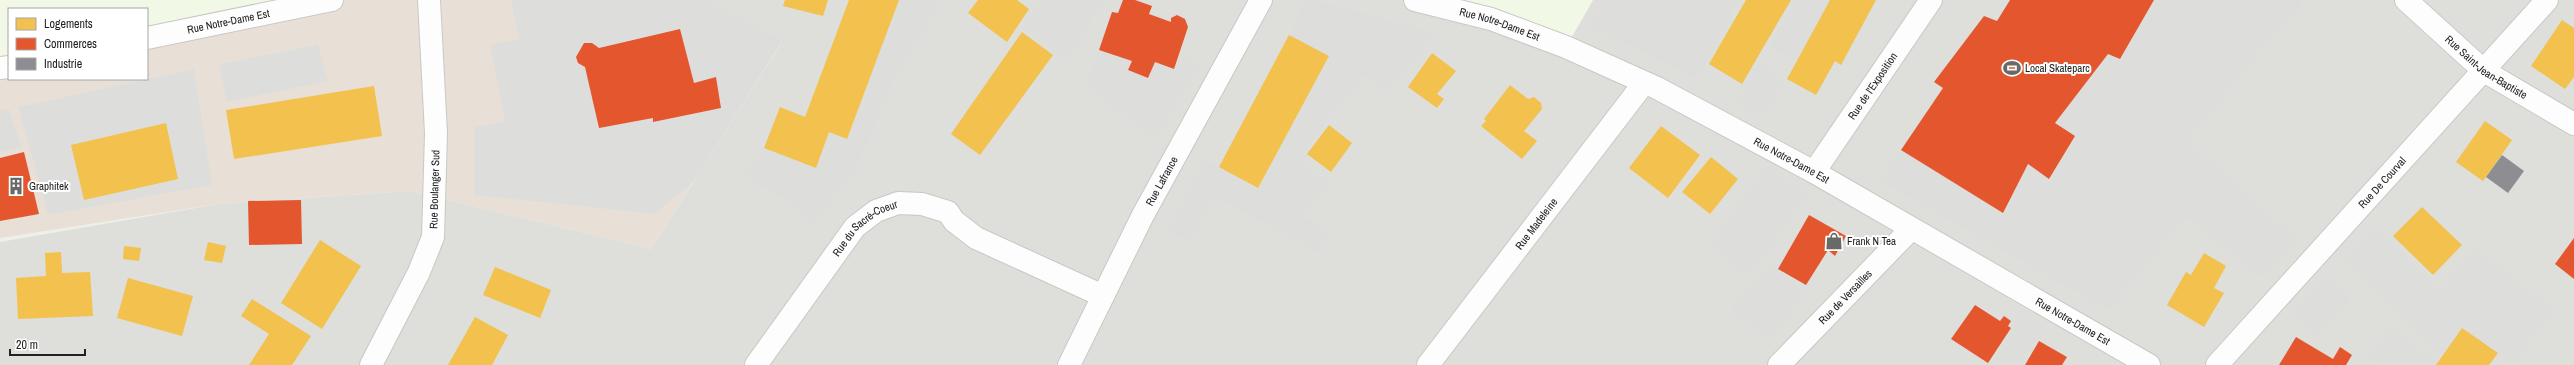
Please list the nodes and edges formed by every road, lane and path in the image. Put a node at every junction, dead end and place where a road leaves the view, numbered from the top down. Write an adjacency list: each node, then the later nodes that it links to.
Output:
1 (332, 0): 8 (street, Rue Notre-Dame Est)
2 (429, 0): 15 (street, Rue Boulanger Sud)
3 (1261, 0): 14 (street, Rue Lafrance)
4 (1415, 0): 10 (street, Rue Notre-Dame Est)
5 (1931, 0): 12 (street, Rue de l'Exposition)
6 (2406, 0): 9 (street, Rue Saint-Jean-Baptiste)
7 (2547, 0): 9 (street, Rue De Courval)
8 (148, 38)
9 (2484, 71): 11 (street, Rue Saint-Jean-Baptiste); 21 (street, Rue De Courval)
10 (1644, 83): 12 (street, Rue Notre-Dame Est); 18 (street, Rue Madeleine)
11 (2574, 124)
12 (1814, 172): 13 (street, Rue Notre-Dame Est)
13 (1911, 229): 19 (street, Rue de Versailles); 20 (street, Rue Notre-Dame Est)
14 (1103, 296): 16 (street, Rue du Sacré-Coeur); 17 (street, Rue Lafrance)
15 (372, 365)
16 (756, 365)
17 (1069, 365)
18 (1428, 365)
19 (1779, 365)
20 (2149, 365)
21 (2217, 365)

